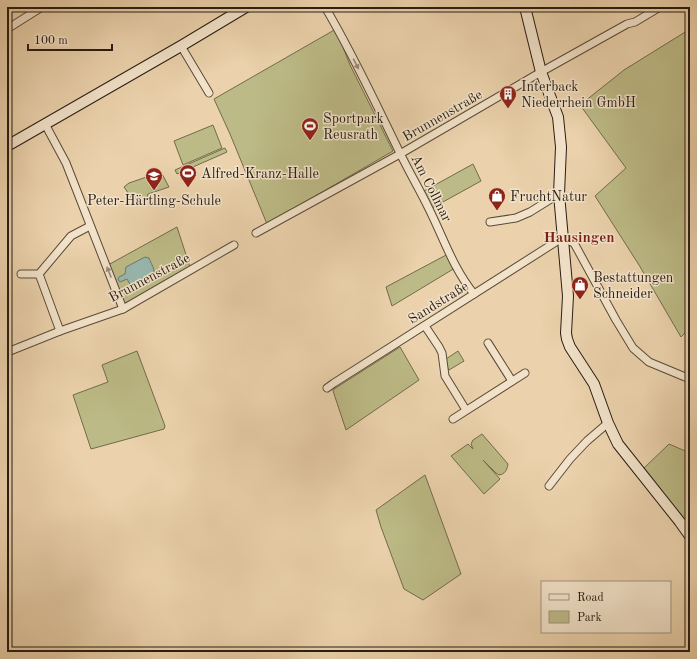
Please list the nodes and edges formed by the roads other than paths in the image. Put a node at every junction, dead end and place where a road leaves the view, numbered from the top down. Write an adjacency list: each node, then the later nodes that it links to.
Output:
1 (42, 7): 6 (street)
2 (246, 7): 7 (street)
3 (325, 7): 12 (street, Am Collmar, one-way to 12)
4 (525, 7): 8 (street)
5 (660, 7): 8 (street, Brunnenstraße)
6 (7, 29)
7 (181, 46): 9 (street); 10 (street)
8 (541, 72): 12 (street, Brunnenstraße); 13 (street)
9 (209, 93)
10 (45, 124): 11 (street); 15 (street)
11 (7, 146)
12 (400, 154): 16 (street, Brunnenstraße); 21 (street, Am Collmar)
13 (559, 194): 14 (street); 17 (street)
14 (490, 222)
15 (90, 226): 20 (street); 22 (street, one-way to 15)
16 (256, 233)
17 (562, 238): 21 (street, Sandstraße); 28 (street); 33 (street)
18 (234, 245): 22 (street, Brunnenstraße)
19 (21, 274): 20 (street)
20 (39, 274): 24 (street)
21 (474, 294): 23 (street, Sandstraße)
22 (123, 309): 24 (street, Brunnenstraße)
23 (425, 326): 30 (street, Sandstraße); 31 (street)
24 (60, 331): 26 (street, Brunnenstraße)
25 (488, 343): 29 (street)
26 (7, 351)
27 (525, 373): 29 (street)
28 (690, 379)
29 (512, 381): 31 (street)
30 (327, 388)
31 (466, 410): 32 (street)
32 (453, 419)
33 (608, 423): 34 (street); 35 (street)
34 (549, 486)
35 (690, 536)

